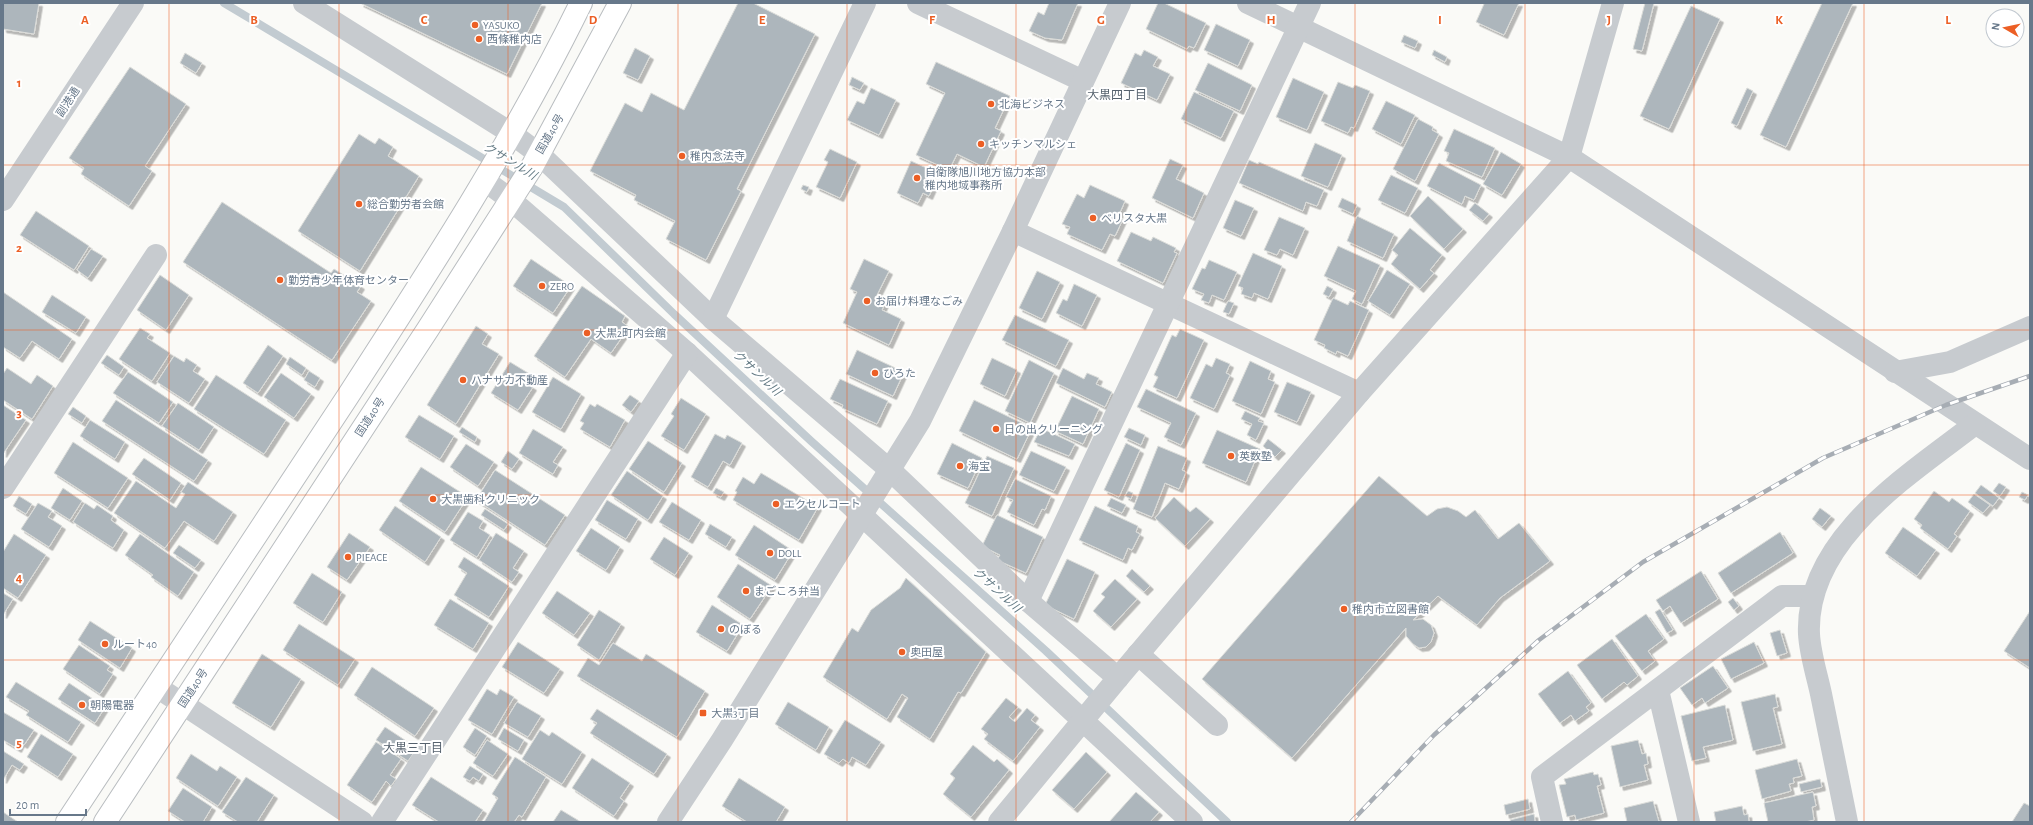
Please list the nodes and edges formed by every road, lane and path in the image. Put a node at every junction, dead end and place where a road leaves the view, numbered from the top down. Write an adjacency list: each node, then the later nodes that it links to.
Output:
1 (133, 3): 18 (street, 副港通)
2 (304, 3): 13 (street)
3 (581, 3): 13 (highway)
4 (620, 3): 15 (highway, 国道40号)
5 (865, 3): 22 (street)
6 (918, 3): 12 (street)
7 (1120, 3): 12 (street)
8 (1248, 3): 11 (street)
9 (1310, 3): 11 (street)
10 (1613, 3): 14 (street)
11 (1298, 27): 14 (street); 21 (street)
12 (1083, 81): 19 (street)
13 (507, 139): 15 (street); 16 (highway)
14 (1569, 157): 25 (street); 26 (street)
15 (536, 160): 17 (highway, 国道40号); 22 (street)
16 (487, 174): 17 (street); 36 (highway)
17 (514, 195): 24 (street); 38 (highway, 国道40号)
18 (3, 200)
19 (1013, 231): 21 (street); 29 (street)
20 (156, 255): 30 (street)
21 (1169, 304): 26 (street); 33 (street)
22 (713, 319): 29 (street)
23 (2030, 327): 25 (street)
24 (687, 353): 31 (street); 44 (street)
25 (1895, 372): 27 (street)
26 (1359, 393): 34 (street)
27 (1975, 424): 28 (street); 32 (street)
28 (2030, 459)
29 (886, 476): 31 (street); 33 (street)
30 (3, 488)
31 (865, 510): 39 (street); 45 (street)
32 (1812, 596): 37 (street); 50 (street)
33 (1028, 601): 35 (street)
34 (1138, 654): 35 (street); 40 (street)
35 (1116, 680): 39 (street)
36 (157, 687): 38 (street); 41 (highway)
37 (1658, 690): 48 (street); 49 (street)
38 (183, 703): 42 (highway, 国道40号); 43 (street)
39 (1087, 715): 46 (street); 47 (street)
40 (1217, 725)
41 (67, 822)
42 (105, 822)
43 (362, 822)
44 (382, 822)
45 (668, 822)
46 (999, 822)
47 (1192, 822)
48 (1552, 822)
49 (1689, 822)
50 (1846, 822)

